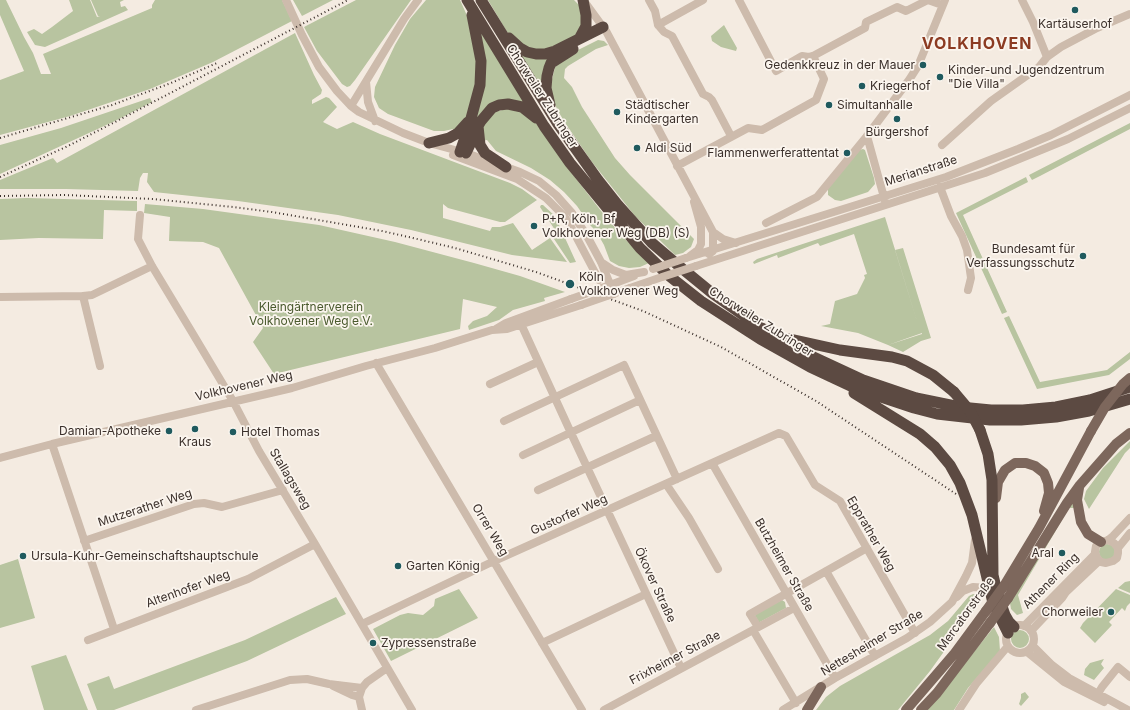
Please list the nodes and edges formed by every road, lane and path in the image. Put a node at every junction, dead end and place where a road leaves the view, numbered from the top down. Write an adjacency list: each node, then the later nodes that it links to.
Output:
1 (286, 0): 20 (street)
2 (418, 0): 18 (street)
3 (481, 0): 11 (highway, Chorweiler Zubringer)
4 (583, 0): 14 (street); 15 (highway)
5 (649, 0): 13 (street)
6 (703, 0): 13 (street)
7 (739, 0): 16 (street)
8 (1022, 0): 17 (street)
9 (469, 2): 22 (highway); 26 (highway, Chorweiler Zubringer)
10 (943, 2): 16 (street); 28 (street)
11 (488, 13): 15 (highway); 24 (highway, Chorweiler Zubringer)
12 (1130, 14): 17 (street)
13 (658, 25): 27 (street)
14 (604, 29): 15 (highway); 24 (highway); 32 (street)
15 (579, 39)
16 (813, 56): 27 (street)
17 (1046, 57): 30 (street)
18 (366, 81): 20 (street); 23 (street)
19 (1130, 95): 36 (street, Merianstraße)
20 (351, 106): 23 (street)
21 (1130, 108): 34 (street, Merianstraße)
22 (472, 115): 29 (highway); 31 (highway)
23 (375, 121): 29 (street)
24 (558, 124): 57 (highway, Chorweiler Zubringer)
25 (478, 126): 26 (highway); 31 (highway); 33 (highway)
26 (544, 126): 61 (highway, Chorweiler Zubringer)
27 (731, 136): 32 (street)
28 (867, 136): 36 (street); 39 (street)
29 (429, 143): 31 (street)
30 (942, 145)
31 (463, 155): 33 (street); 51 (street)
32 (677, 166): 35 (street)
33 (506, 167): 47 (street)
34 (940, 187): 37 (street, Merianstraße); 52 (street)
35 (691, 192): 40 (street); 41 (street)
36 (884, 196): 37 (street); 42 (street, Merianstraße)
37 (886, 206): 44 (street, Merianstraße)
38 (140, 215): 48 (street, Stallagsweg)
39 (766, 223)
40 (700, 227): 43 (street); 45 (street)
41 (713, 232): 42 (street); 43 (street)
42 (736, 243): 43 (street, Merianstraße)
43 (713, 251): 44 (street); 45 (street, Volkhovener Weg); 49 (street)
44 (729, 256): 46 (street, Merianstraße)
45 (686, 258): 50 (street, Volkhovener Weg, bridge)
46 (720, 259): 49 (street, Volkhovener Weg)
47 (601, 262): 50 (street); 51 (street)
48 (152, 266): 54 (street); 68 (street, Stallagsweg)
49 (696, 266): 53 (street, Volkhovener Weg, bridge)
50 (644, 272): 51 (street, Volkhovener Weg)
51 (610, 283): 53 (street, bridge); 56 (street, Volkhovener Weg, bridge)
52 (968, 290)
53 (610, 295): 56 (street, Volkhovener Weg, bridge)
54 (83, 296): 55 (street); 60 (street)
55 (0, 297)
56 (518, 322): 58 (street, Ökover Straße); 59 (street, Volkhovener Weg)
57 (760, 327): 64 (highway, Chorweiler Zubringer); 89 (highway, bridge)
58 (538, 362): 63 (street); 65 (street, Ökover Straße)
59 (376, 363): 68 (street, Volkhovener Weg); 96 (street, Orrer Weg)
60 (100, 366)
61 (820, 372): 66 (highway, Chorweiler Zubringer); 85 (highway)
62 (1130, 378): 87 (main road, bridge)
63 (490, 384)
64 (1130, 387)
65 (554, 397): 67 (street); 69 (street); 70 (street, Ökover Straße)
66 (1130, 399)
67 (640, 400): 70 (street); 72 (street)
68 (233, 401): 74 (street, Volkhovener Weg); 82 (street, Stallagsweg)
69 (504, 421)
70 (571, 433): 75 (street); 78 (street, Ökover Straße)
71 (1130, 433): 81 (main road)
72 (656, 436): 78 (street); 79 (street)
73 (786, 436): 77 (street, Gustorfer Weg); 93 (street, Epprather Weg)
74 (52, 444): 76 (street, Volkhovener Weg); 90 (street)
75 (523, 455)
76 (0, 458)
77 (712, 464): 79 (street, Gustorfer Weg); 101 (street, Butzheimer Straße)
78 (587, 468): 83 (street); 84 (street, Ökover Straße)
79 (677, 479): 80 (street, Gustorfer Weg)
80 (666, 484): 84 (street, Gustorfer Weg); 97 (street)
81 (1080, 484): 87 (main road); 91 (main road)
82 (283, 490): 90 (street, Mutzerather Weg); 92 (street, Stallagsweg)
83 (538, 490)
84 (607, 511): 96 (street, Gustorfer Weg); 100 (street, Ökover Straße)
85 (972, 515): 99 (highway); 102 (street, Nettesheimer Straße)
86 (1130, 518): 91 (street, Athener Ring)
87 (1043, 531): 89 (main road); 132 (main road, Mercatorstraße, bridge); 133 (main road, Mercatorstraße, bridge)
88 (1130, 533): 94 (street, Athener Ring)
89 (992, 535): 107 (highway)
90 (84, 540): 105 (street)
91 (1104, 541): 94 (street); 95 (street, Athener Ring)
92 (315, 544): 104 (street, Stallagsweg); 105 (street, Altenhofer Weg)
93 (867, 548): 98 (street); 108 (street, Epprather Weg)
94 (1118, 548): 95 (street, Athener Ring)
95 (1097, 557): 107 (street, Athener Ring)
96 (494, 561): 104 (street, Gustorfer Weg); 110 (street, Orrer Weg)
97 (718, 568)
98 (826, 571): 101 (street); 114 (street)
99 (988, 588): 102 (street); 107 (highway)
100 (646, 594): 110 (street); 116 (street, Ökover Straße)
101 (787, 594): 103 (street, Butzheimer Straße); 106 (street)
102 (952, 602): 108 (street, Nettesheimer Straße)
103 (794, 608): 106 (street, Frixheimer Straße); 118 (street, Butzheimer Straße)
104 (362, 624): 115 (street, Stallagsweg)
105 (114, 629): 109 (street, Altenhofer Weg)
106 (755, 629): 116 (street, Frixheimer Straße); 124 (street)
107 (1020, 629): 111 (street); 112 (street)
108 (915, 633): 114 (street, Nettesheimer Straße)
109 (88, 640)
110 (542, 643): 128 (street, Orrer Weg)
111 (1033, 646): 113 (street); 122 (street)
112 (1011, 649): 113 (street); 134 (street)
113 (1027, 652): 122 (street)
114 (875, 656): 118 (street, Nettesheimer Straße)
115 (387, 668): 121 (street); 127 (street, Stallagsweg)
116 (681, 668): 129 (street, Frixheimer Straße)
117 (1130, 677): 122 (street)
118 (835, 678): 120 (street, Nettesheimer Straße)
119 (329, 684): 121 (street); 123 (street); 125 (street)
120 (821, 687): 124 (street, Nettesheimer Straße); 131 (main road)
121 (362, 688): 123 (street)
122 (1097, 695): 135 (street); 136 (street)
123 (359, 697): 126 (street)
124 (796, 703): 130 (street, Nettesheimer Straße)
125 (196, 710)
126 (362, 710)
127 (412, 710)
128 (582, 710)
129 (604, 710)
130 (783, 710)
131 (807, 710)
132 (906, 710)
133 (921, 710)
134 (958, 710)
135 (1118, 710)
136 (1128, 710)

